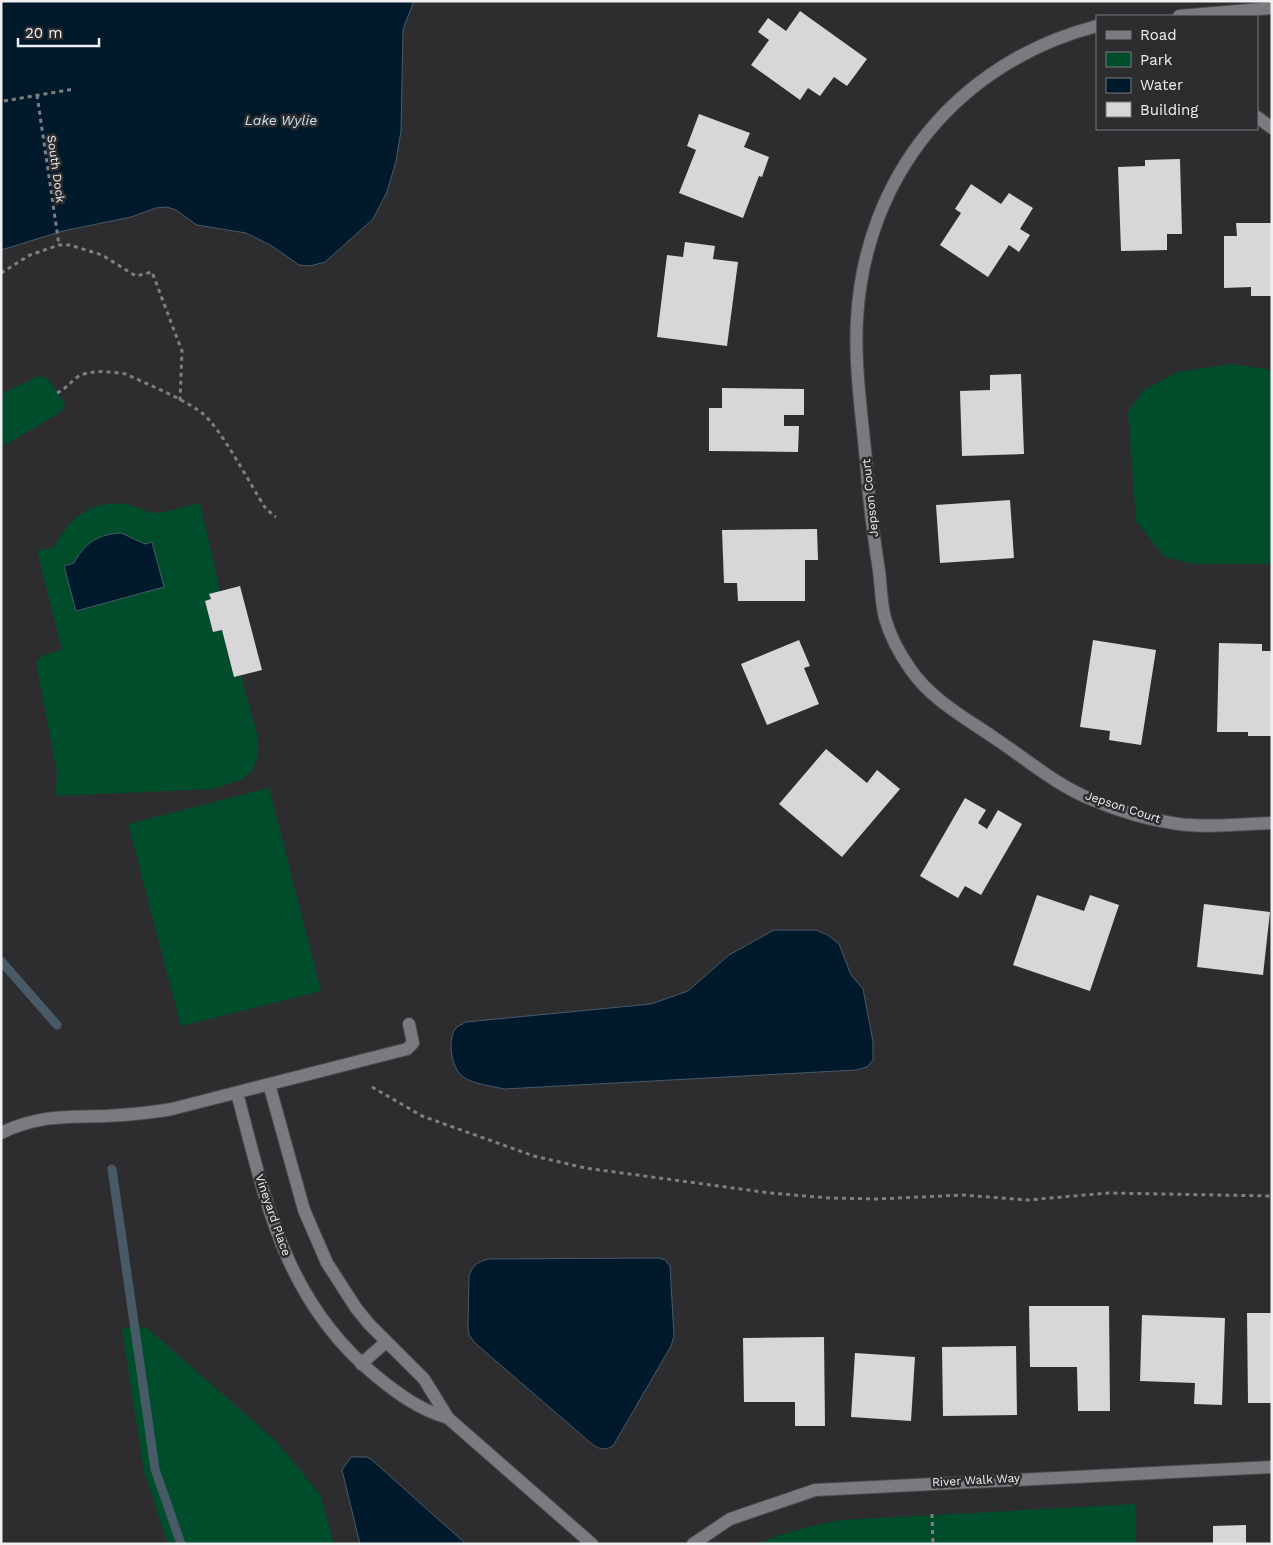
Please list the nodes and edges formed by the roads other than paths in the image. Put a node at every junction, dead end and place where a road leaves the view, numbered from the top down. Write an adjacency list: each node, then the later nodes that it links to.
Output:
1 (1272, 8): 2 (street)
2 (1213, 14): 3 (street)
3 (1196, 15)
4 (1096, 26): 7 (street, Jepson Court)
5 (1258, 118): 6 (street)
6 (1272, 128)
7 (1272, 823)
8 (409, 1024): 9 (street)
9 (269, 1084): 10 (street); 12 (street, Vineyard Place)
10 (237, 1092): 11 (street); 13 (street, Vineyard Place)
11 (1, 1133)
12 (386, 1342): 13 (street); 14 (street, Vineyard Place)
13 (361, 1364): 14 (street, Vineyard Place)
14 (448, 1418): 16 (street, Vineyard Place)
15 (1272, 1466): 17 (street, River Walk Way)
16 (592, 1544)
17 (693, 1544)

